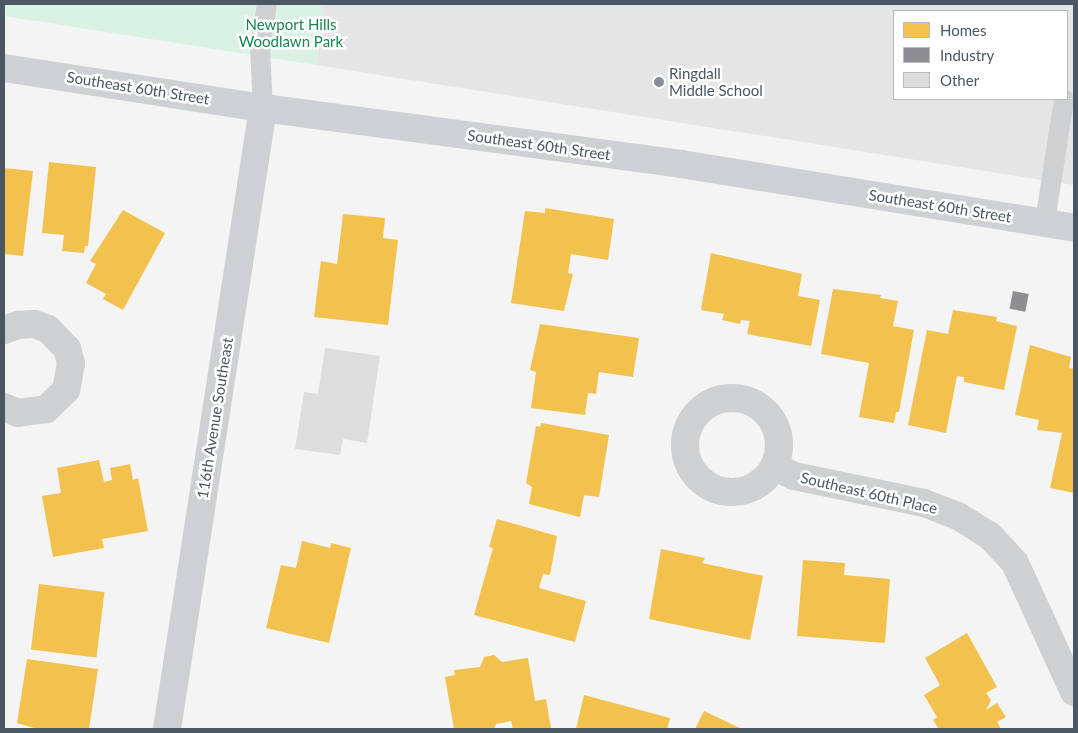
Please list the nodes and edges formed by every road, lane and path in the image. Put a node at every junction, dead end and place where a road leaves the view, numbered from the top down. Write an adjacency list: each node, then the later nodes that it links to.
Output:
1 (267, 4): 4 (lane)
2 (4, 68): 4 (street, Southeast 60th Street)
3 (1064, 100): 5 (lane)
4 (263, 108): 5 (street, Southeast 60th Street); 11 (street, 116th Avenue Southeast)
5 (1045, 222): 6 (street, Southeast 60th Street)
6 (1074, 228)
7 (4, 330): 8 (street)
8 (4, 410)
9 (774, 466): 10 (street, Southeast 60th Place)
10 (1074, 692)
11 (167, 729)

